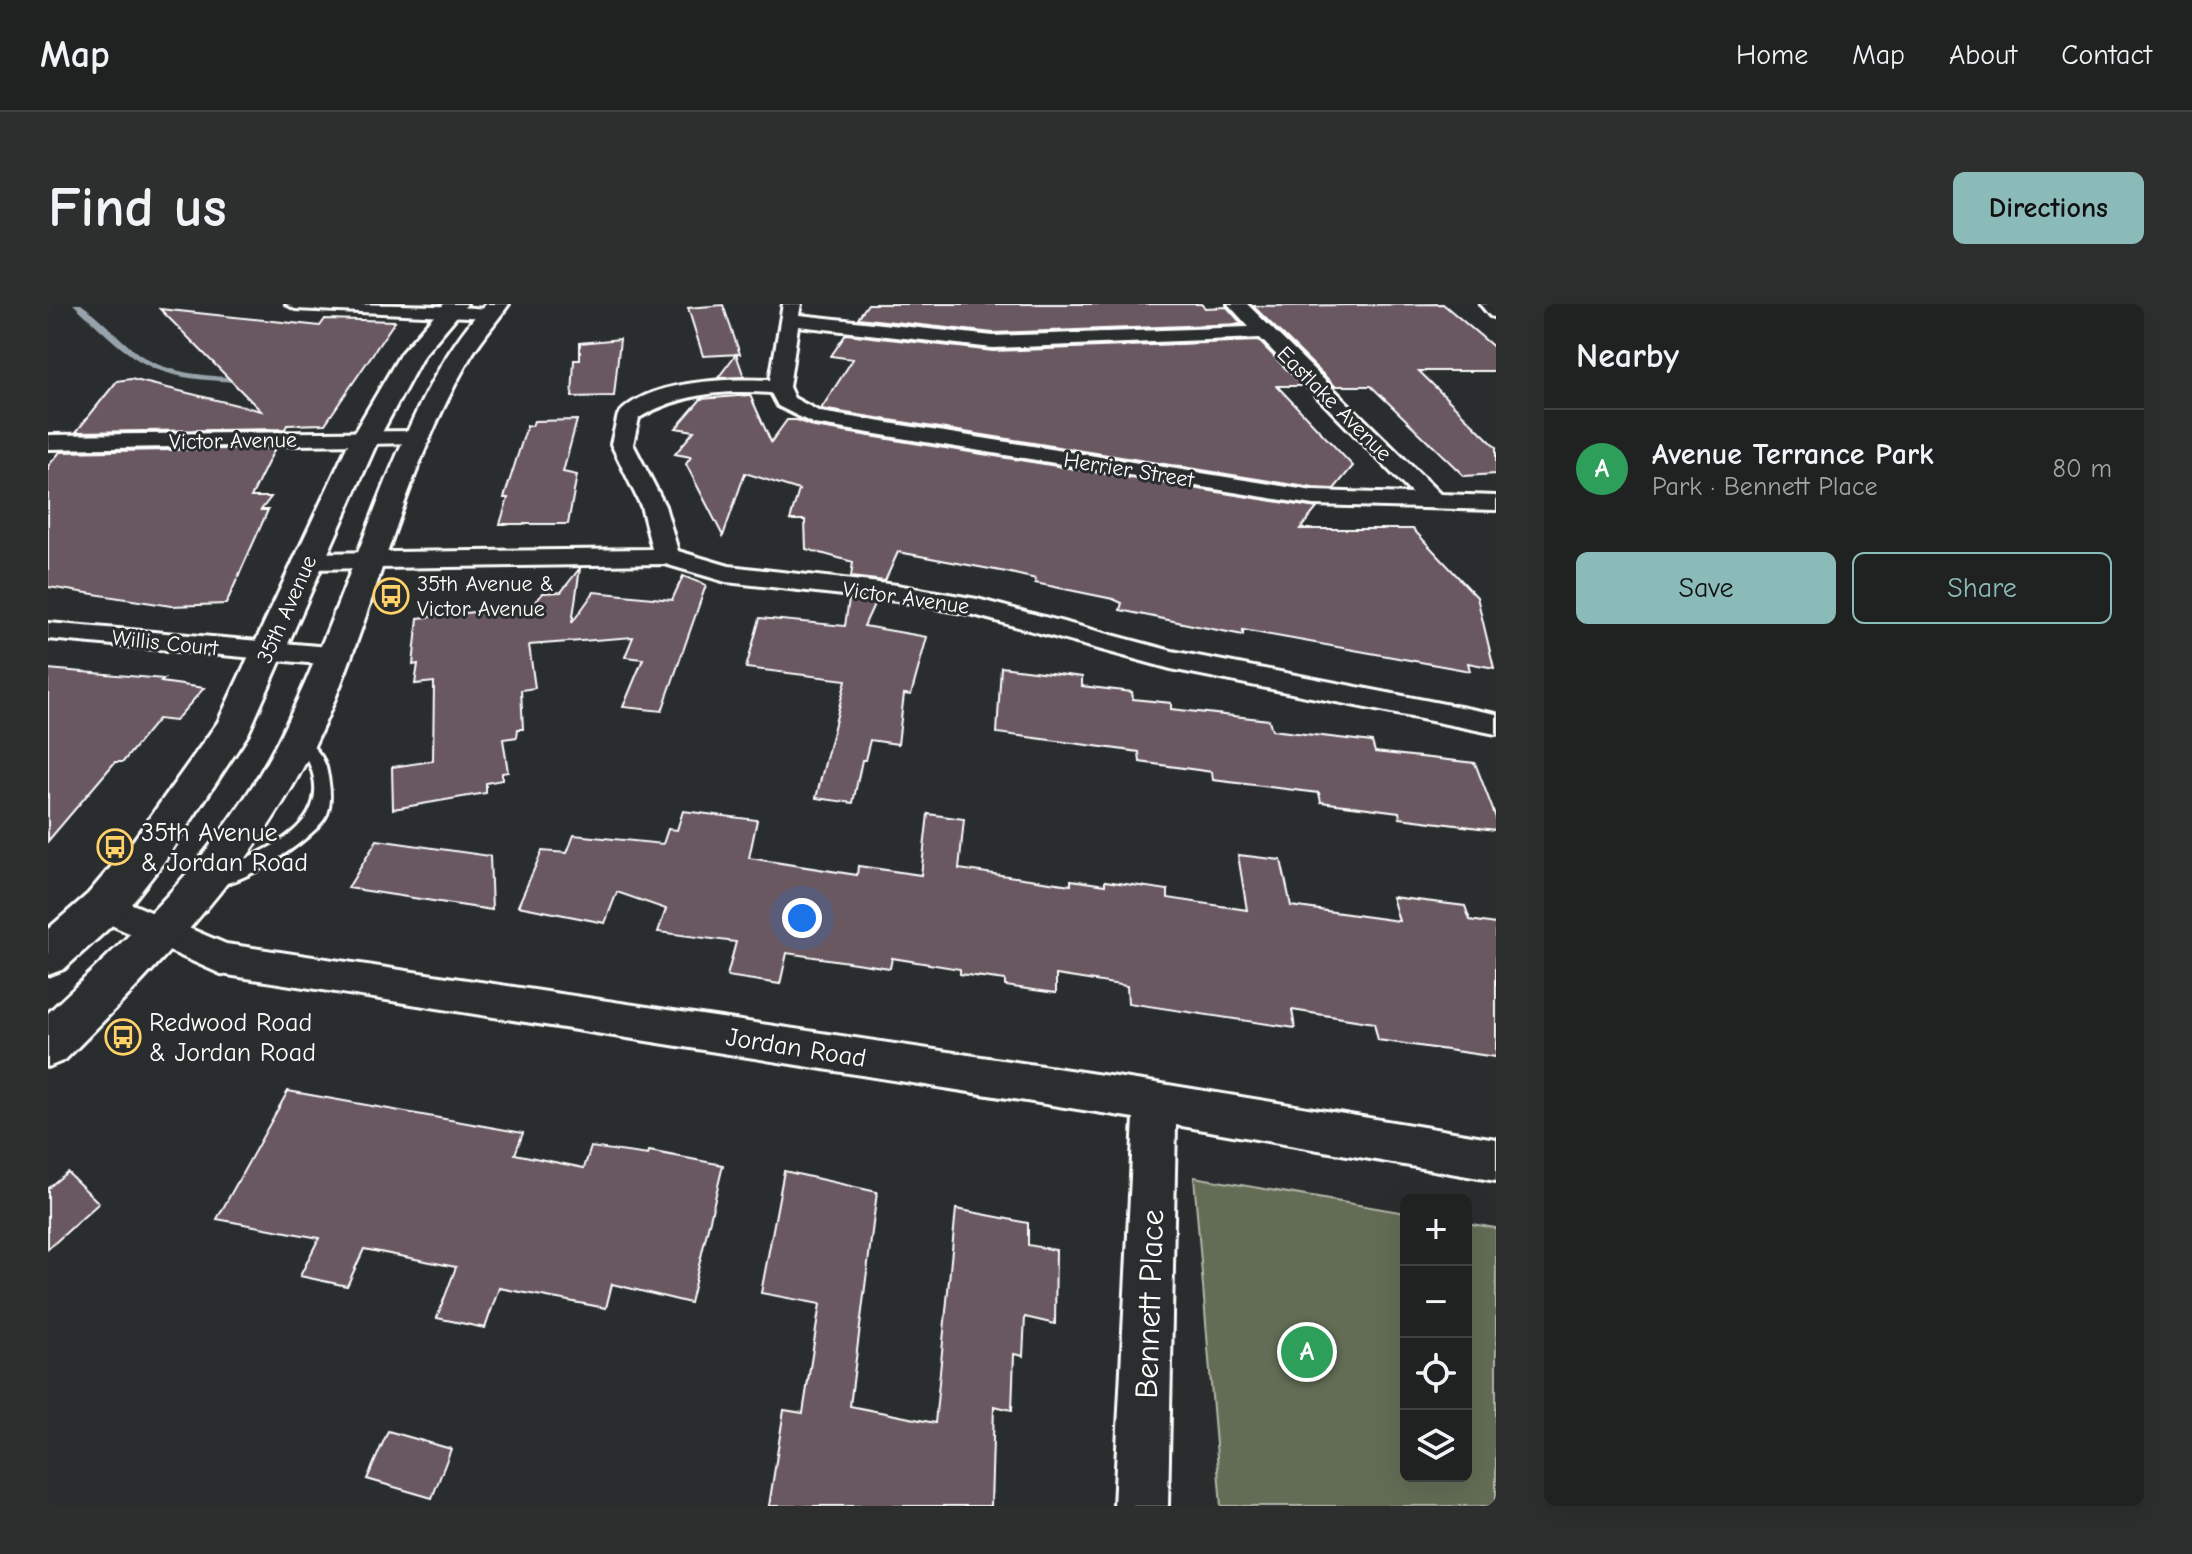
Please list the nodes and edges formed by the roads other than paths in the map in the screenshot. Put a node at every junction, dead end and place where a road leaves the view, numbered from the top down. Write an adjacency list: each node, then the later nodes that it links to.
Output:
1 (295, 304): 4 (street)
2 (1237, 304): 8 (street, Eastlake Avenue)
3 (1489, 304): 7 (street)
4 (453, 306): 5 (street); 10 (main road, 35th Avenue)
5 (494, 308): 11 (main road)
6 (792, 312): 8 (street); 9 (street)
7 (1496, 312)
8 (1264, 332): 13 (street, Eastlake Avenue)
9 (779, 387): 13 (street, Herrier Street); 15 (street)
10 (365, 438): 11 (street, Victor Avenue); 12 (street, Victor Avenue); 16 (main road, 35th Avenue)
11 (418, 438): 17 (main road)
12 (48, 442)
13 (1434, 502): 14 (street, Herrier Street)
14 (1496, 503)
15 (667, 556): 17 (street, Victor Avenue); 21 (street, Victor Avenue)
16 (306, 561): 17 (street, Victor Avenue); 19 (main road, 35th Avenue)
17 (368, 561): 20 (main road)
18 (48, 631): 19 (street, Willis Court)
19 (267, 652): 20 (street, Willis Court); 24 (main road, 35th Avenue)
20 (330, 656): 22 (main road)
21 (1496, 724)
22 (297, 742): 23 (main road); 23 (lane)
23 (205, 883): 25 (main road)
24 (104, 906): 25 (street, Jordan Road); 26 (main road, 35th Avenue)
25 (162, 933): 27 (main road); 28 (street, Jordan Road)
26 (48, 956)
27 (48, 1045)
28 (1156, 1102): 29 (street, Jordan Road); 30 (street, Bennett Place)
29 (1496, 1160)
30 (1141, 1506)

